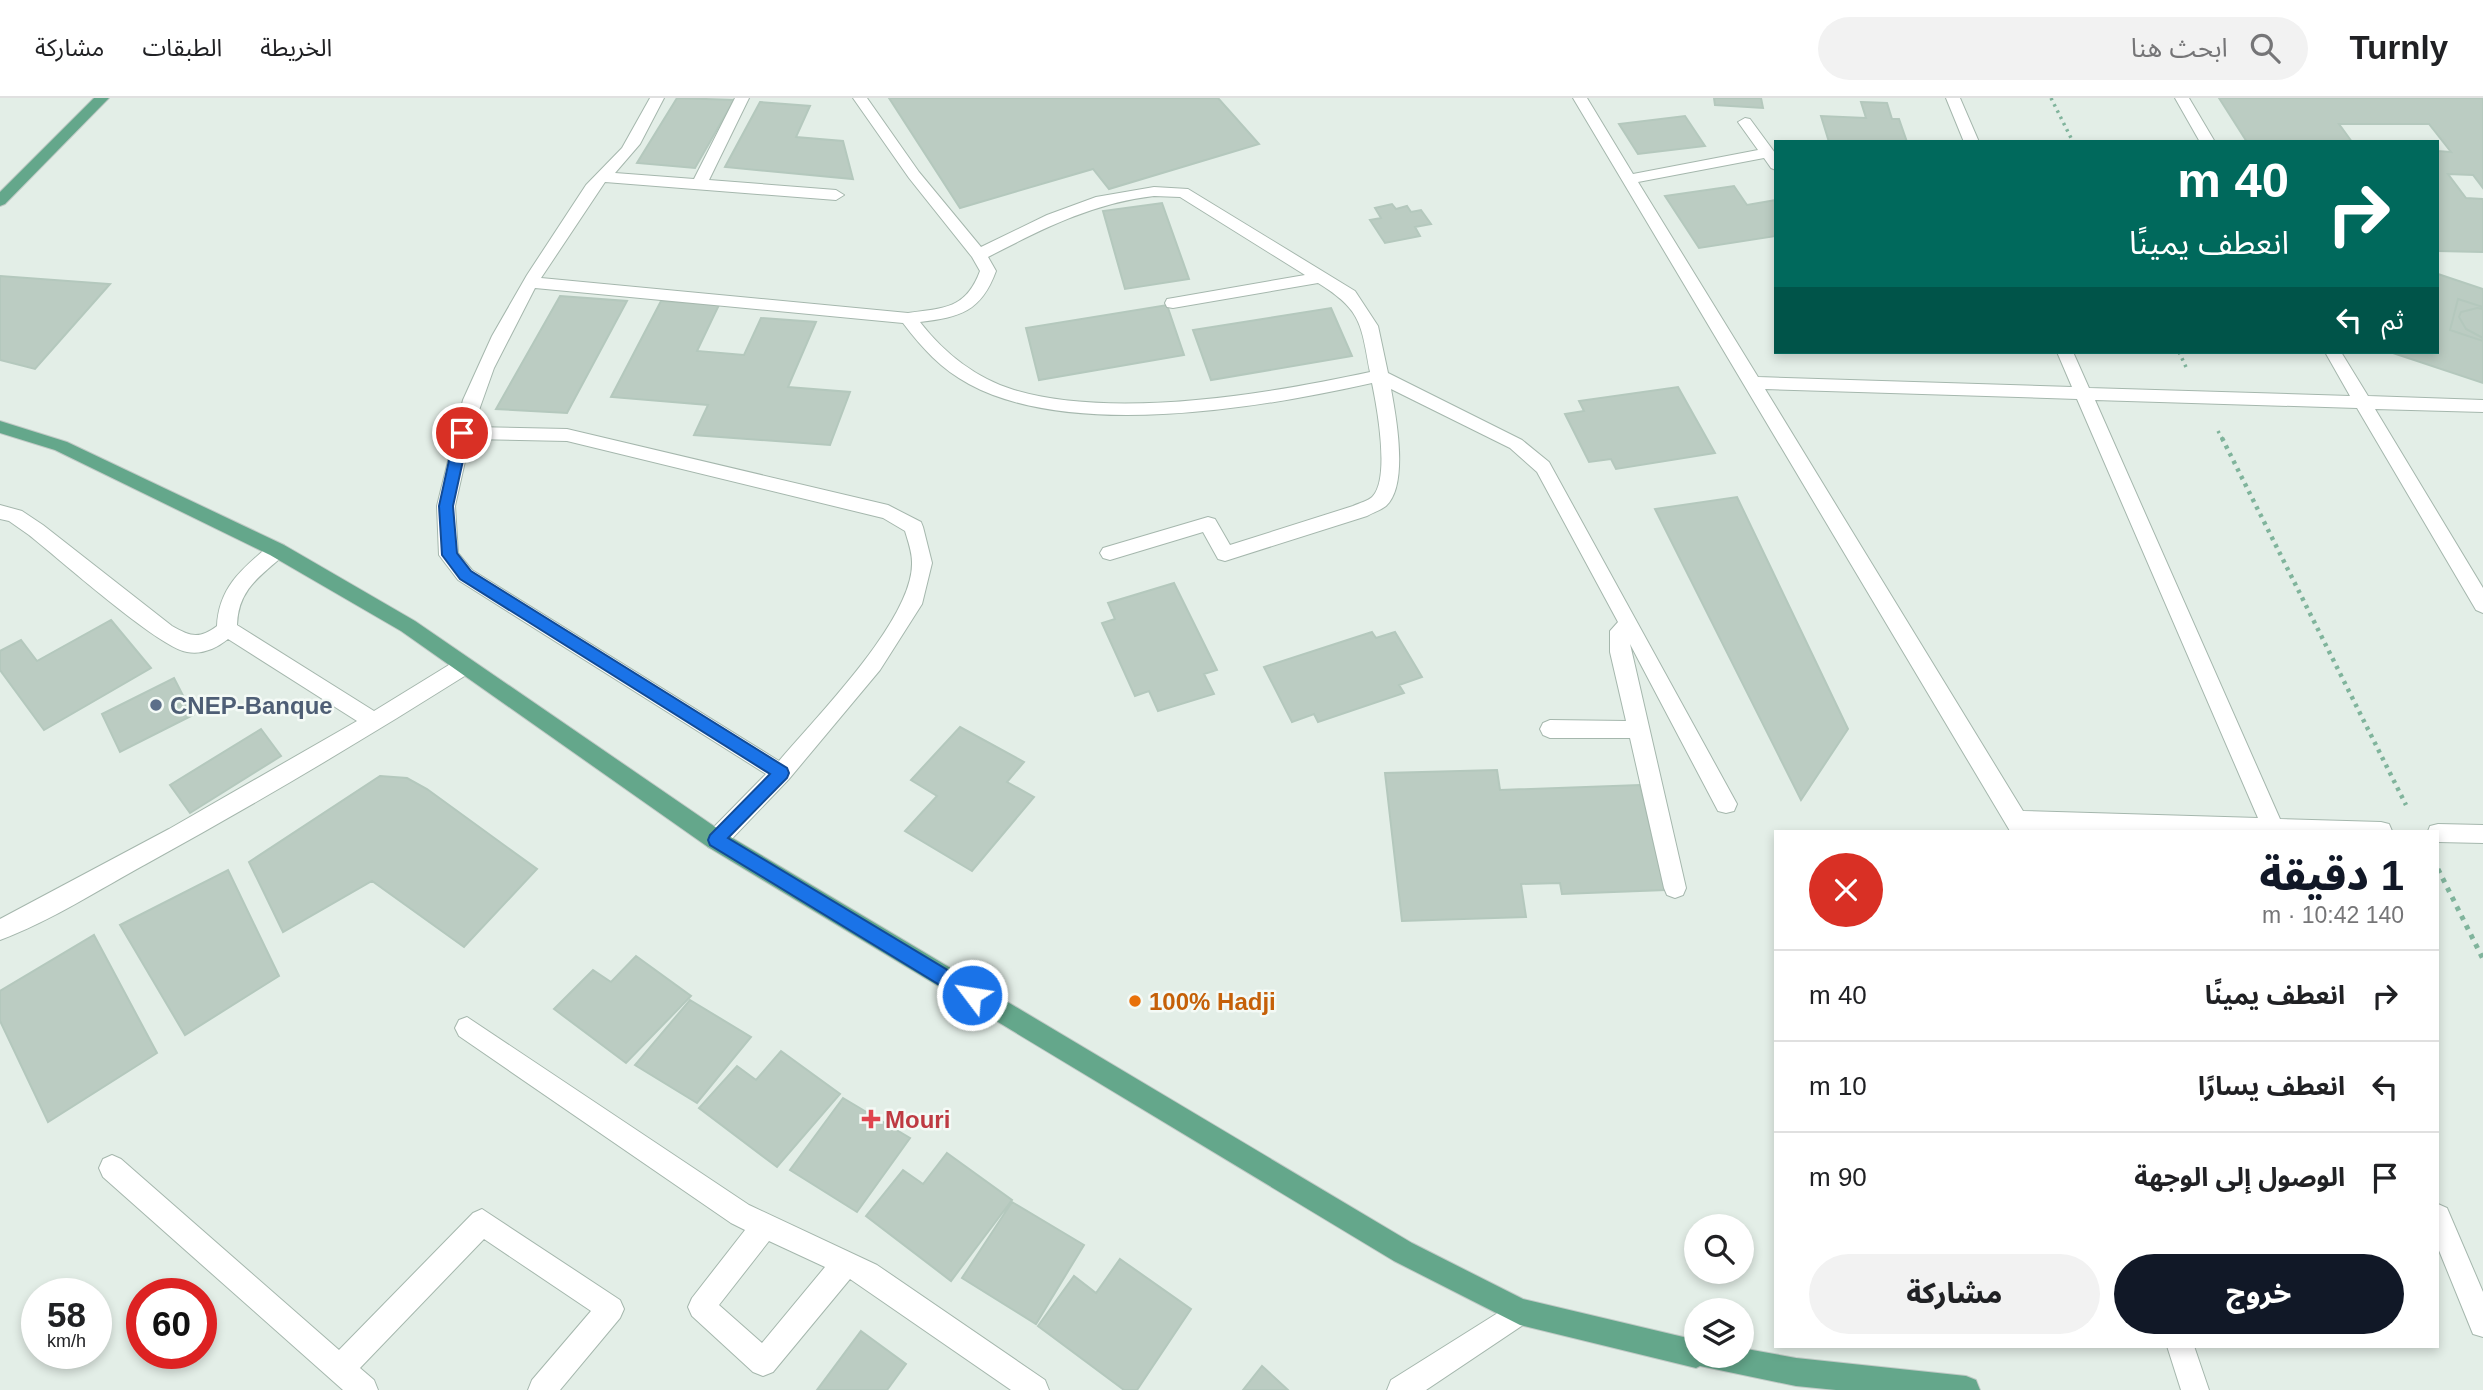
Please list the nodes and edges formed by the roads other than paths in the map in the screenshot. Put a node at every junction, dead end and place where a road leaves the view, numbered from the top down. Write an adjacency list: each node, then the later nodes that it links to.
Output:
1 (102, 98): 16 (main road)
2 (657, 98): 12 (street)
3 (742, 98): 14 (street)
4 (860, 98): 17 (street)
5 (1580, 98): 13 (street)
6 (1953, 98): 9 (street)
7 (2182, 98): 10 (street)
8 (1745, 122): 11 (street)
9 (1971, 140)
10 (2207, 140)
11 (1772, 159): 13 (street)
12 (604, 177): 14 (street); 19 (street)
13 (1629, 179): 25 (street)
14 (699, 184): 15 (street)
15 (836, 195)
16 (0, 201)
17 (979, 255): 18 (street); 21 (street)
18 (1321, 277): 20 (street); 24 (street)
19 (531, 282): 21 (street); 30 (street)
20 (1173, 303)
21 (908, 318): 24 (street)
22 (2066, 354): 26 (street)
23 (2334, 354): 27 (street)
24 (1379, 376): 33 (street); 35 (street)
25 (1751, 383): 26 (street); 43 (street)
26 (2083, 393): 27 (street); 44 (street)
27 (2362, 402): 28 (street); 34 (street)
28 (2483, 406)
29 (0, 427): 32 (main road)
30 (462, 433): 41 (street); 41 (street)
31 (0, 512): 36 (street)
32 (277, 550): 36 (street); 37 (main road)
33 (1110, 553)
34 (2483, 606)
35 (1630, 624): 40 (street); 42 (street)
36 (227, 629): 38 (street)
37 (464, 666): 38 (street); 47 (main road)
38 (375, 722): 49 (street)
39 (1550, 729): 40 (street)
40 (1638, 730): 48 (street)
41 (781, 773): 47 (street)
42 (1726, 804)
43 (2019, 826): 44 (street)
44 (2274, 830)
45 (2439, 833): 46 (street)
46 (2483, 834)
47 (716, 840): 55 (main road)
48 (1675, 888)
49 (0, 930)
50 (467, 1028): 53 (street)
51 (113, 1168): 60 (street)
52 (2439, 1219): 56 (street)
53 (765, 1226): 54 (street); 54 (street)
54 (845, 1264): 63 (street)
55 (1520, 1312): 58 (main road); 64 (street)
56 (2483, 1324)
57 (2182, 1348): 66 (street)
58 (1684, 1352)
59 (1754, 1364): 65 (main road)
60 (339, 1370): 61 (street); 62 (street)
61 (365, 1390)
62 (542, 1390)
63 (1035, 1390)
64 (1401, 1390)
65 (1966, 1390)
66 (2195, 1390)

